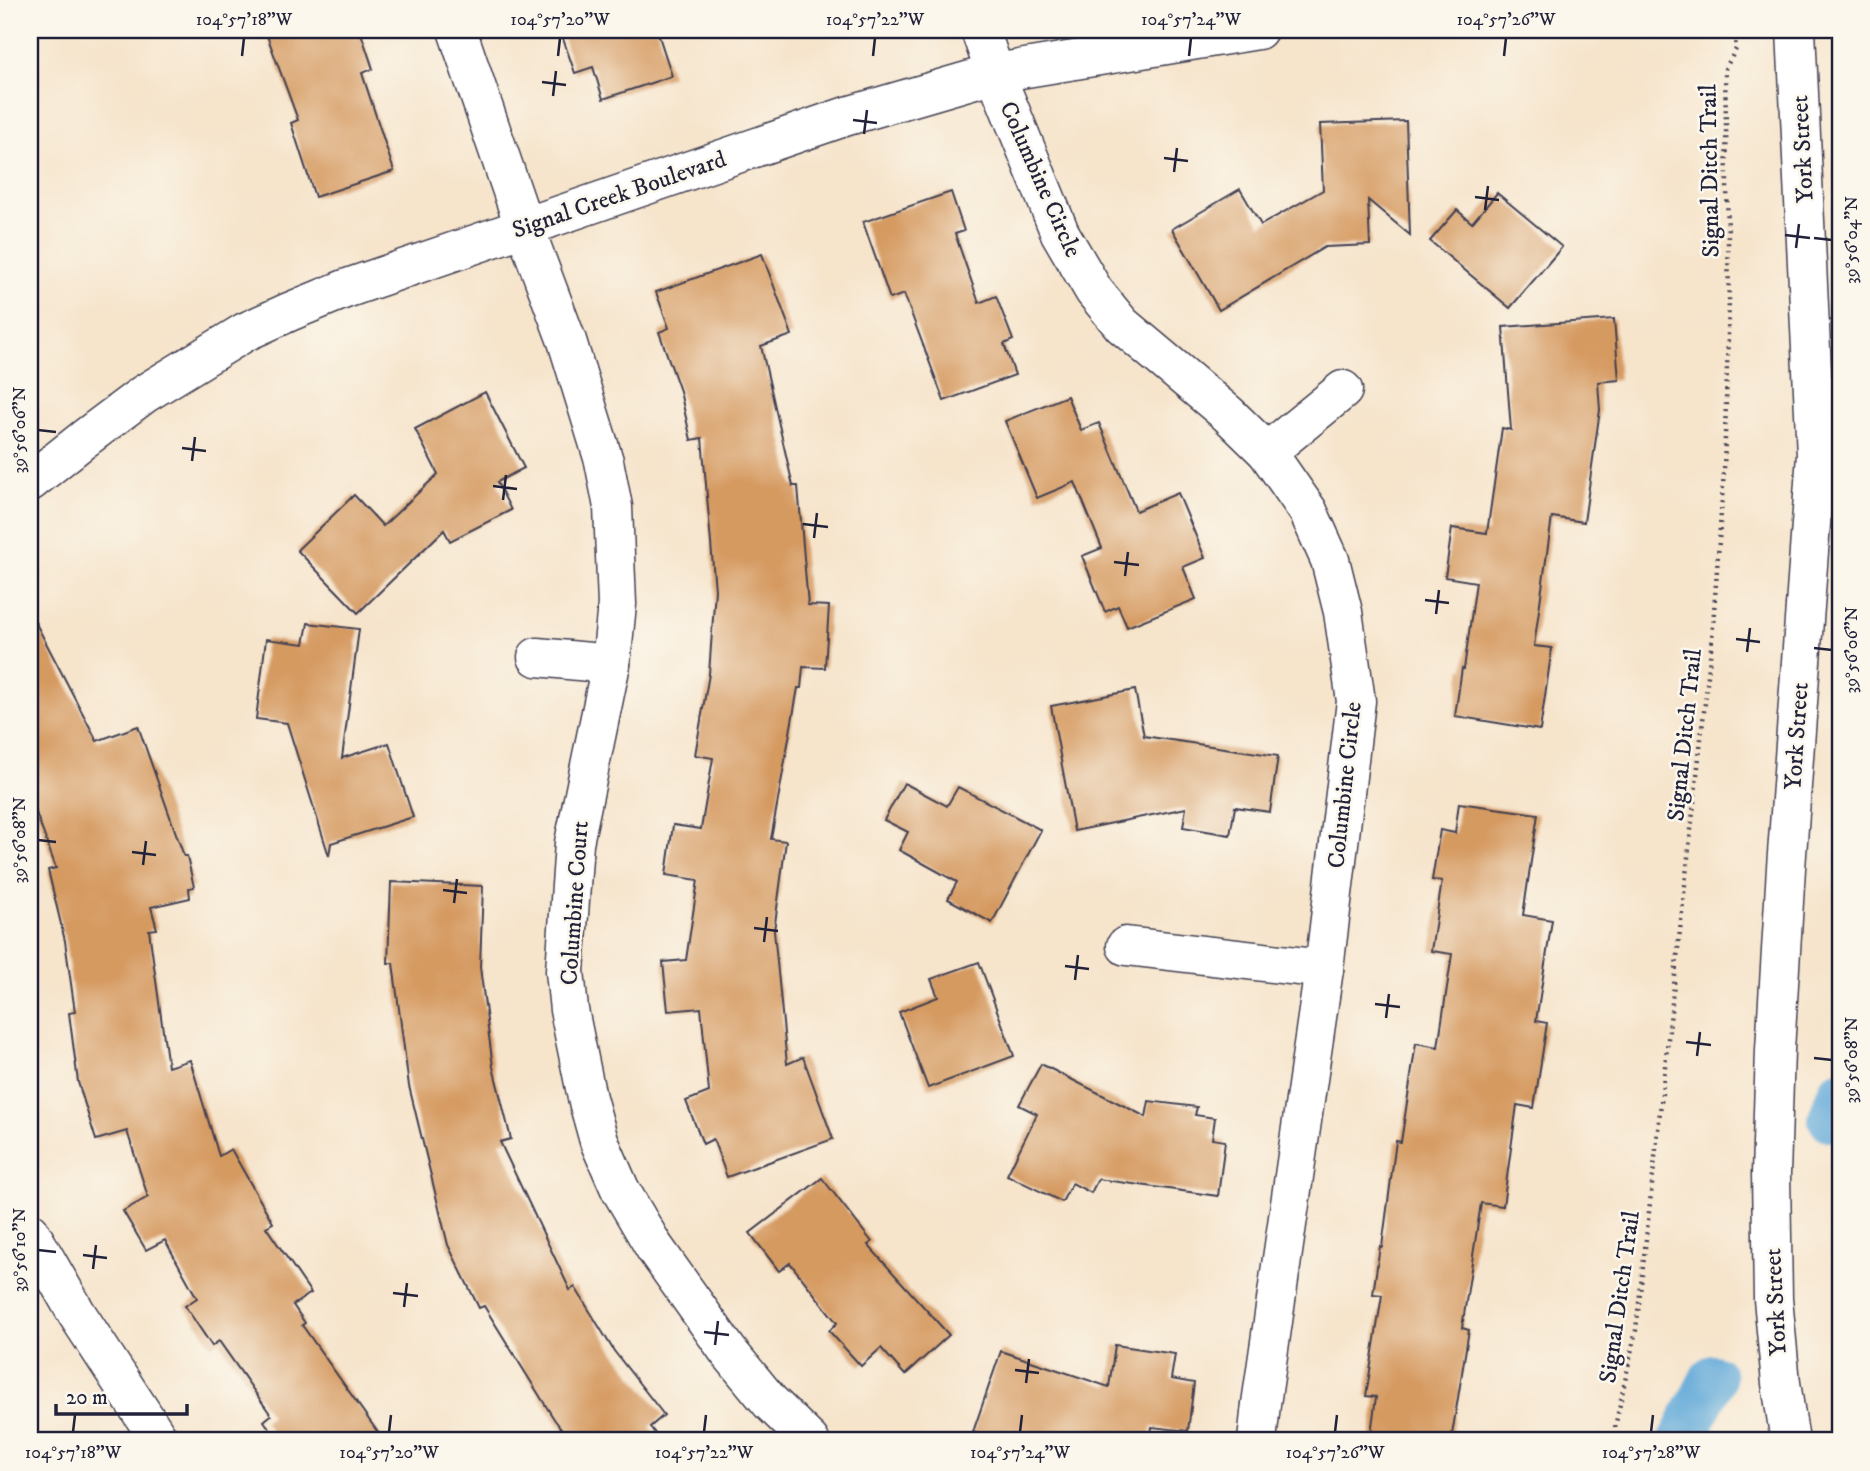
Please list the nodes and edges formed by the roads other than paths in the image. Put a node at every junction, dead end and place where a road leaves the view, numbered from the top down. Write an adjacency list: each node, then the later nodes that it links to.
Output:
1 (457, 30): 6 (street, Columbine Court)
2 (980, 30): 5 (street, Columbine Circle)
3 (1258, 30): 5 (street, Signal Creek Boulevard)
4 (1796, 30): 18 (street, York Street)
5 (995, 73): 6 (street, Signal Creek Boulevard); 8 (street, Columbine Circle)
6 (524, 226): 9 (street, Signal Creek Boulevard); 11 (street, Columbine Court)
7 (1343, 390): 8 (street)
8 (1267, 452): 13 (street, Columbine Circle)
9 (30, 482)
10 (537, 657): 11 (street)
11 (611, 664): 16 (street, Columbine Court)
12 (1126, 946): 13 (street)
13 (1324, 969): 17 (street, Columbine Circle)
14 (30, 1232): 15 (street)
15 (160, 1441)
16 (810, 1441)
17 (1257, 1441)
18 (1790, 1441)

